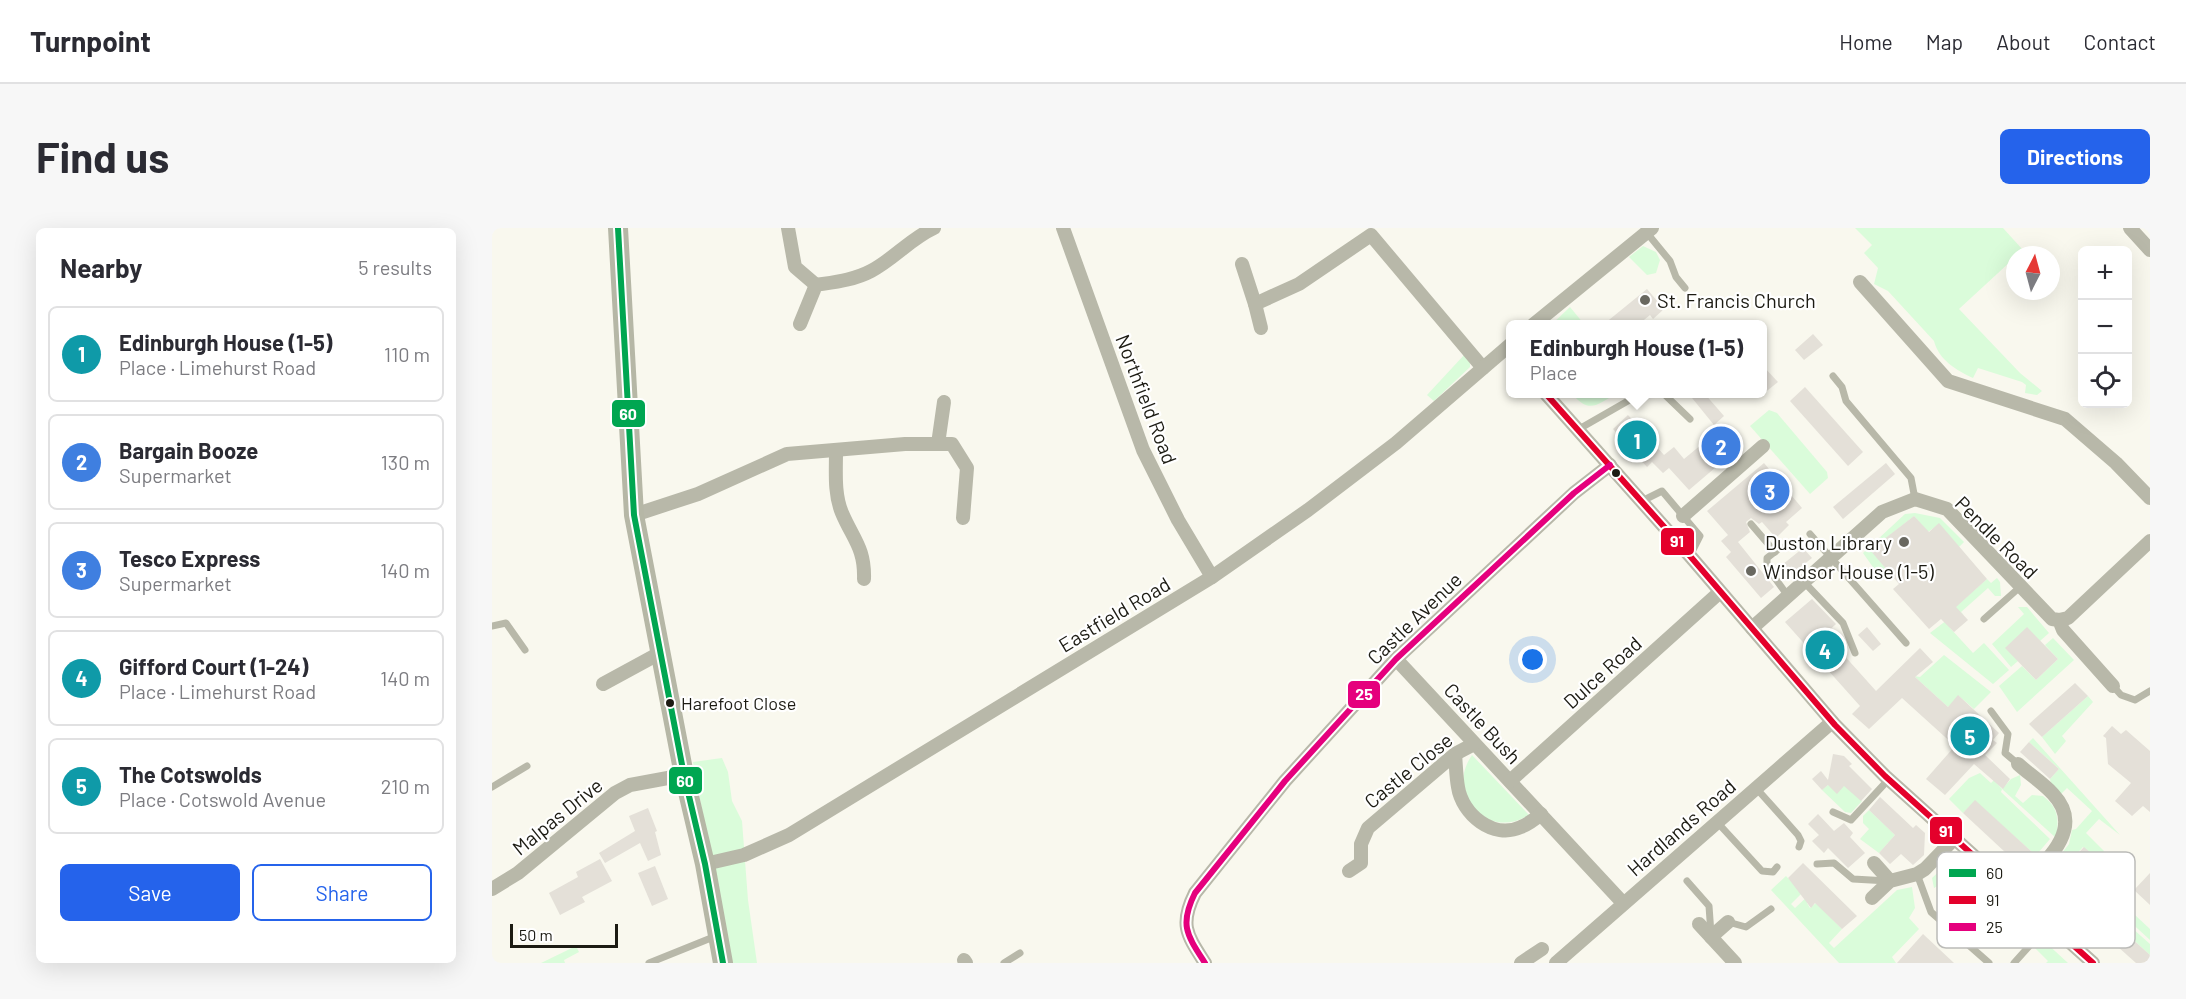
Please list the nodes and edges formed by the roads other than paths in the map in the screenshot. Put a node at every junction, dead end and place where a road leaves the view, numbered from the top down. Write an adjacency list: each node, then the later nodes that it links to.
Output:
1 (618, 228): 33 (street)
2 (788, 228): 11 (street)
3 (1063, 228): 43 (street, Northfield Road)
4 (2130, 228): 8 (street)
5 (924, 230): 11 (street)
6 (1649, 231): 12 (lane); 14 (street)
7 (1376, 232): 13 (street); 18 (street)
8 (2150, 250)
9 (1242, 264): 13 (street)
10 (1860, 282): 30 (street)
11 (816, 285): 15 (street)
12 (1685, 288)
13 (1255, 304): 16 (street)
14 (1538, 320)
15 (800, 324)
16 (1262, 328)
17 (1506, 352): 18 (street, Eastfield Road)
18 (1483, 368): 43 (street, Eastfield Road)
19 (1833, 376): 31 (lane)
20 (1551, 398): 25 (street)
21 (1632, 398): 25 (lane)
22 (1669, 398): 24 (lane)
23 (944, 402): 26 (street)
24 (1690, 419)
25 (1579, 429): 29 (street)
26 (938, 444): 28 (street); 35 (street)
27 (1763, 446): 34 (street)
28 (836, 452): 33 (street); 44 (street)
29 (1610, 465): 32 (street); 57 (street, Castle Avenue)
30 (2150, 498)
31 (1915, 499): 42 (street); 46 (street, Pendle Road)
32 (1642, 501): 34 (lane); 41 (street)
33 (634, 515): 55 (street)
34 (1683, 516): 41 (lane)
35 (963, 518)
36 (1751, 524): 40 (lane)
37 (1810, 534): 42 (lane)
38 (2150, 541): 50 (street)
39 (1781, 547): 40 (lane)
40 (1775, 552): 48 (lane)
41 (1690, 556): 47 (street)
42 (1832, 559): 45 (street); 53 (lane)
43 (1212, 577): 82 (street, Eastfield Road)
44 (864, 579)
45 (1804, 582): 48 (street); 56 (lane)
46 (2020, 587): 49 (lane); 50 (street, Pendle Road)
47 (1720, 592): 52 (street); 69 (street, Dulce Road)
48 (1788, 596): 52 (street)
49 (1984, 619)
50 (2059, 620): 59 (street, Pendle Road)
51 (492, 626): 54 (lane)
52 (1752, 628): 62 (street)
53 (1906, 643)
54 (525, 650)
55 (660, 653): 58 (street); 67 (street)
56 (1856, 653)
57 (1396, 659): 63 (street, Castle Bush); 106 (street, Castle Avenue)
58 (603, 684)
59 (2113, 686): 60 (lane)
60 (2150, 691)
61 (1991, 711): 65 (lane)
62 (1832, 722): 68 (street); 71 (street, Hardlands Road)
63 (1474, 744): 64 (street, Castle Close); 69 (street, Castle Bush)
64 (1455, 754): 73 (street, Castle Bush); 84 (street, Castle Close)
65 (2018, 764): 79 (street)
66 (527, 766): 70 (lane)
67 (684, 775): 82 (street); 89 (street, Malpas Drive)
68 (1889, 779): 72 (lane); 75 (street)
69 (1510, 782): 73 (street, Castle Bush)
70 (492, 787)
71 (1756, 788): 74 (street, Hardlands Road); 76 (lane)
72 (1833, 812)
73 (1541, 814): 91 (street, Castle Bush)
74 (1717, 822): 85 (lane); 91 (street, Hardlands Road)
75 (1954, 839): 77 (street); 78 (street)
76 (1798, 847)
77 (1942, 852)
78 (1969, 852)
79 (2053, 852)
80 (1937, 858): 86 (street)
81 (1874, 863): 88 (street)
82 (705, 864): 96 (street)
83 (1818, 864): 88 (lane)
84 (1361, 867)
85 (1777, 867)
86 (1917, 874): 88 (street); 93 (lane)
87 (1687, 881): 97 (lane)
88 (1890, 881): 90 (street)
89 (492, 889)
90 (1872, 898)
91 (1623, 903): 108 (street, Hardlands Road)
92 (1771, 909): 94 (lane)
93 (1937, 917)
94 (1728, 922): 97 (street)
95 (1699, 924): 97 (street)
96 (718, 936): 103 (lane); 104 (street)
97 (1711, 937): 109 (street)
98 (1972, 948): 110 (lane)
99 (2027, 948): 111 (lane)
100 (2076, 948): 112 (street)
101 (1542, 949): 107 (street)
102 (1020, 952): 105 (lane)
103 (649, 963)
104 (723, 963)
105 (1004, 963)
106 (1205, 963)
107 (1521, 963)
108 (1556, 963)
109 (1735, 963)
110 (1989, 963)
111 (2014, 963)
112 (2093, 963)

